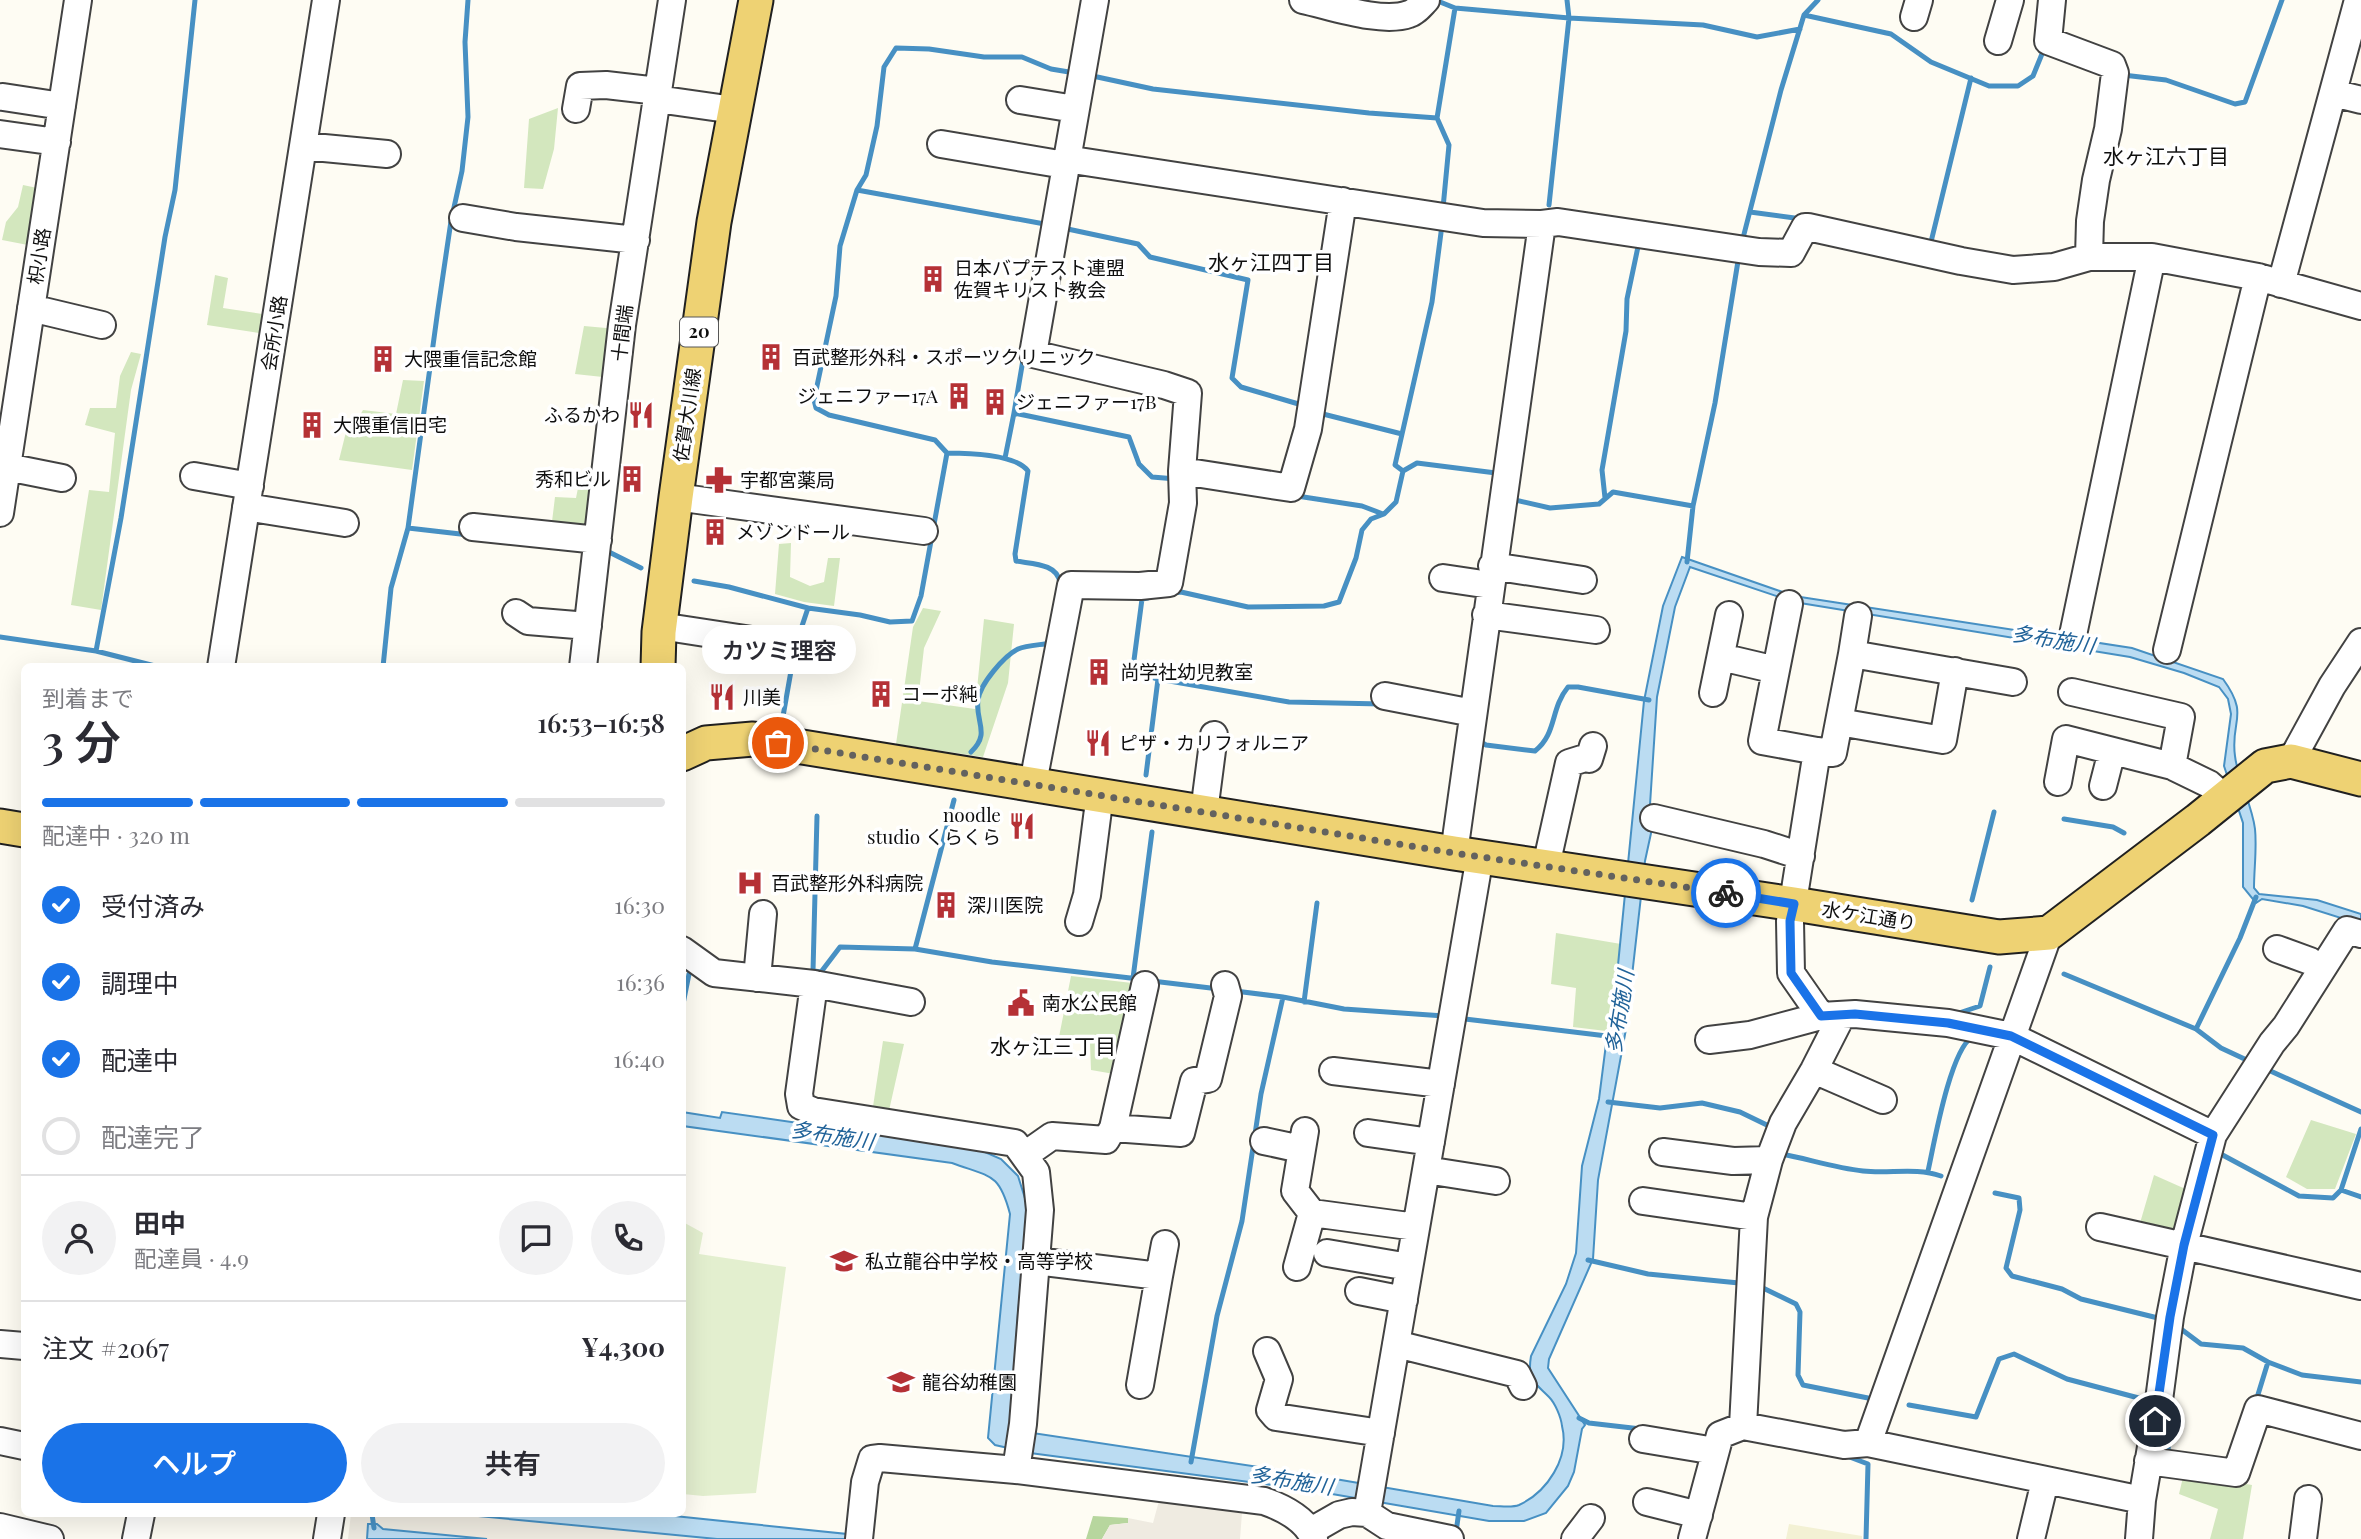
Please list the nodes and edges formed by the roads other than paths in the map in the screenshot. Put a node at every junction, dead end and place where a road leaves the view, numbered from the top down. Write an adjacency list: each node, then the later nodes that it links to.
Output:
1 (78, 0): 17 (street, 枳小路)
2 (326, 0): 24 (street, 会所小路)
3 (673, 0): 13 (street, 十間端)
4 (756, 0): 18 (main road, 佐賀大川線 / 20)
5 (1096, 0): 20 (street)
6 (1303, 0): 7 (street)
7 (1426, 0)
8 (2010, 0): 11 (street)
9 (2358, 0): 12 (street)
10 (2050, 1): 31 (street)
11 (1998, 41)
12 (2333, 93): 16 (street); 33 (street)
13 (658, 95): 18 (street); 19 (street); 30 (street, 十間端)
14 (3, 97): 17 (street)
15 (1020, 100): 20 (street)
16 (2361, 100)
17 (62, 106): 22 (street, 枳小路)
18 (722, 108): 42 (main road, 佐賀大川線 / 20)
19 (576, 109)
20 (1075, 109): 26 (street)
21 (0, 134): 22 (street)
22 (57, 142): 35 (street, 枳小路)
23 (941, 144): 26 (street)
24 (303, 146): 25 (street); 41 (street, 会所小路)
25 (387, 154)
26 (1065, 162): 27 (street); 40 (street)
27 (1343, 201): 29 (street); 40 (street)
28 (463, 218): 30 (street)
29 (1542, 224): 31 (street); 48 (street)
30 (636, 240): 47 (street, 十間端)
31 (2089, 257): 32 (street)
32 (2152, 257): 33 (street); 59 (street)
33 (2270, 281): 34 (street); 62 (street)
34 (2361, 306)
35 (31, 308): 36 (street); 37 (street, 枳小路)
36 (102, 325)
37 (8, 467): 39 (street); 43 (street, 枳小路)
38 (194, 476): 41 (street)
39 (62, 478)
40 (1182, 479): 85 (street)
41 (248, 497): 44 (street); 65 (street, 会所小路)
42 (676, 497): 46 (street); 57 (main road, 佐賀大川線 / 20)
43 (0, 513)
44 (345, 525)
45 (473, 527): 47 (street)
46 (923, 531)
47 (598, 540): 56 (street, 十間端)
48 (1491, 576): 49 (street); 50 (street); 53 (street)
49 (1443, 578)
50 (1583, 580)
51 (1789, 604): 68 (street)
52 (516, 613): 56 (street)
53 (1486, 615): 58 (street); 74 (street)
54 (1729, 615): 64 (street)
55 (1858, 616): 63 (street)
56 (588, 626): 66 (street, 十間端)
57 (660, 626): 61 (street); 67 (main road, 佐賀大川線 / 20)
58 (1596, 630)
59 (2073, 635)
60 (2361, 642): 81 (street)
61 (790, 646)
62 (2167, 650)
63 (1852, 654): 69 (street); 75 (street)
64 (1721, 657): 68 (street); 72 (street)
65 (222, 663)
66 (583, 663)
67 (658, 663)
68 (1776, 670): 78 (street)
69 (1955, 671): 70 (street); 75 (street)
70 (2013, 682)
71 (2072, 692): 82 (street)
72 (1713, 693)
73 (1385, 696): 74 (street)
74 (1473, 713): 93 (street)
75 (1839, 722): 78 (street)
76 (1214, 735): 89 (street)
77 (1592, 746): 95 (street)
78 (1817, 751): 94 (street)
79 (2112, 751): 82 (street); 84 (street); 86 (street)
80 (686, 752): 85 (main road, 水ケ江通り)
81 (2276, 765): 83 (main road); 88 (main road)
82 (2172, 766): 88 (street)
83 (2361, 779)
84 (2058, 782)
85 (1033, 783): 87 (main road, 水ケ江通り)
86 (2103, 786)
87 (1100, 794): 89 (main road, 水ケ江通り); 98 (street)
88 (2226, 799): 99 (main road)
89 (1204, 812): 93 (main road, 水ケ江通り)
90 (1654, 818): 94 (street)
91 (0, 826): 92 (main road)
92 (21, 830)
93 (1467, 855): 95 (main road, 水ケ江通り); 114 (street)
94 (1801, 856): 96 (street)
95 (1546, 866): 96 (main road, 水ケ江通り)
96 (1794, 904): 99 (main road, 水ケ江通り); 109 (street)
97 (763, 914): 104 (street)
98 (1079, 922)
99 (2049, 933): 110 (street)
100 (2361, 934): 103 (street)
101 (2277, 949): 103 (street)
102 (686, 953): 104 (street)
103 (2322, 969): 120 (street)
104 (758, 970): 105 (street)
105 (814, 984): 108 (street); 122 (street)
106 (1146, 985): 116 (street)
107 (1227, 991): 116 (street)
108 (911, 1002)
109 (1823, 1013): 110 (street); 111 (street); 112 (street)
110 (2011, 1036): 120 (street); 152 (street)
111 (1709, 1040)
112 (1814, 1070): 115 (street); 123 (street)
113 (1333, 1071): 114 (street)
114 (1441, 1084): 119 (street)
115 (1883, 1100)
116 (1113, 1128): 122 (street)
117 (1368, 1133): 119 (street)
118 (1264, 1140): 127 (street)
119 (1431, 1142): 124 (street)
120 (2211, 1143): 132 (street)
121 (1663, 1152): 123 (street)
122 (1025, 1155): 134 (street)
123 (1769, 1160): 128 (street)
124 (1426, 1170): 125 (street); 129 (street)
125 (1496, 1181)
126 (1643, 1201): 128 (street)
127 (1312, 1213): 129 (street); 135 (street)
128 (1754, 1217): 150 (street)
129 (1416, 1227): 136 (street)
130 (2100, 1227): 132 (street)
131 (1165, 1244): 137 (street)
132 (2184, 1245): 138 (street); 155 (street)
133 (1327, 1253): 136 (street)
134 (1036, 1261): 137 (street); 154 (street)
135 (1297, 1267)
136 (1409, 1267): 140 (street)
137 (1159, 1276): 145 (street)
138 (2361, 1286)
139 (1359, 1292): 140 (street)
140 (1404, 1300): 142 (street)
141 (0, 1344): 143 (street)
142 (1396, 1344): 146 (street); 147 (street)
143 (21, 1346)
144 (1267, 1351): 147 (street)
145 (1140, 1385)
146 (1523, 1386)
147 (1381, 1433): 158 (street)
148 (2361, 1436): 155 (street)
149 (1643, 1439): 150 (street)
150 (1724, 1439): 152 (street); 165 (street)
151 (0, 1441): 153 (street)
152 (1868, 1443): 156 (street)
153 (21, 1445)
154 (1019, 1450): 166 (street); 167 (street)
155 (2148, 1461): 159 (street)
156 (2045, 1481): 159 (street); 173 (street)
157 (2308, 1499): 175 (street)
158 (1369, 1500): 167 (street); 168 (street)
159 (2142, 1500): 174 (street)
160 (1647, 1502): 165 (street)
161 (140, 1517): 170 (street)
162 (331, 1517): 171 (street)
163 (1591, 1518): 172 (street)
164 (0, 1527): 169 (street)
165 (1695, 1527)
166 (859, 1535)
167 (1312, 1535)
168 (1448, 1538)
169 (50, 1539)
170 (136, 1539)
171 (327, 1539)
172 (1575, 1539)
173 (2031, 1539)
174 (2139, 1539)
175 (2303, 1539)

